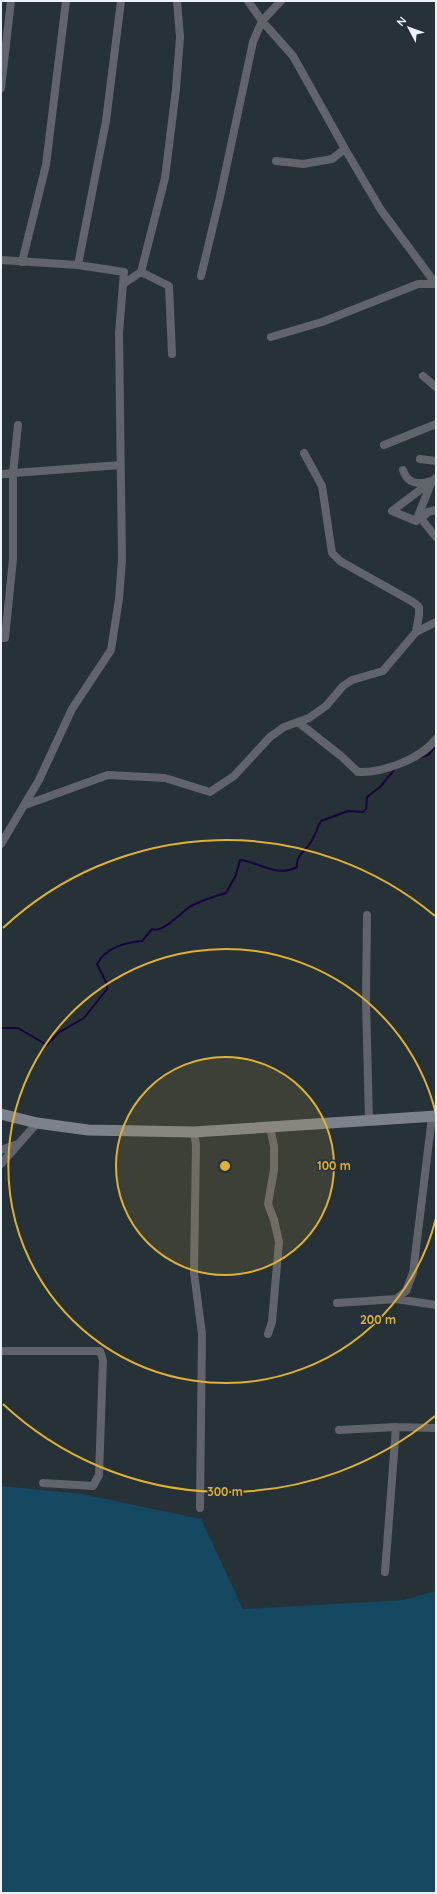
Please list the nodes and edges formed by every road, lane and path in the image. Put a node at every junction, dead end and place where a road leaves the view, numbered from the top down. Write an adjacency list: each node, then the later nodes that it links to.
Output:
1 (11, 1): 8 (street)
2 (66, 1): 12 (street)
3 (121, 1): 13 (street)
4 (178, 1): 15 (street)
5 (248, 1): 7 (street)
6 (281, 1): 7 (street)
7 (262, 21): 9 (street); 16 (street)
8 (1, 88)
9 (345, 149): 10 (street); 18 (street)
10 (276, 161)
11 (1, 260): 12 (street)
12 (22, 262): 13 (street)
13 (78, 264): 17 (street)
14 (417, 268): 18 (street)
15 (141, 272): 17 (street); 20 (street)
16 (201, 276)
17 (123, 284): 29 (street)
18 (436, 284): 19 (street)
19 (271, 337)
20 (172, 354)
21 (423, 376): 22 (street)
22 (436, 387)
23 (436, 424): 25 (street)
24 (18, 425): 31 (street)
25 (384, 445)
26 (304, 453): 37 (street)
27 (420, 459): 28 (street)
28 (436, 460)
29 (120, 465): 31 (street); 41 (street)
30 (403, 470): 33 (street)
31 (13, 473): 32 (street); 38 (street)
32 (1, 474)
33 (435, 480): 33 (street)
34 (436, 510): 35 (street)
35 (436, 536)
36 (436, 622): 37 (street)
37 (416, 632): 39 (street)
38 (1, 638)
39 (298, 722): 40 (street); 41 (street)
40 (436, 739)
41 (25, 805): 42 (street)
42 (1, 844)
43 (367, 915): 46 (street)
44 (1, 1114): 47 (main road)
45 (434, 1116): 46 (main road); 53 (street)
46 (369, 1121): 48 (main road)
47 (37, 1123): 49 (main road); 50 (street)
48 (270, 1127): 49 (main road); 56 (street)
49 (194, 1132): 62 (street)
50 (19, 1144): 51 (street); 52 (street)
51 (1, 1150)
52 (1, 1164)
53 (396, 1299): 54 (street); 55 (street)
54 (337, 1302)
55 (436, 1305)
56 (268, 1334)
57 (1, 1351): 61 (street)
58 (396, 1427): 59 (street); 60 (street); 63 (street)
59 (436, 1428)
60 (339, 1430)
61 (43, 1484)
62 (200, 1508)
63 (386, 1572)

